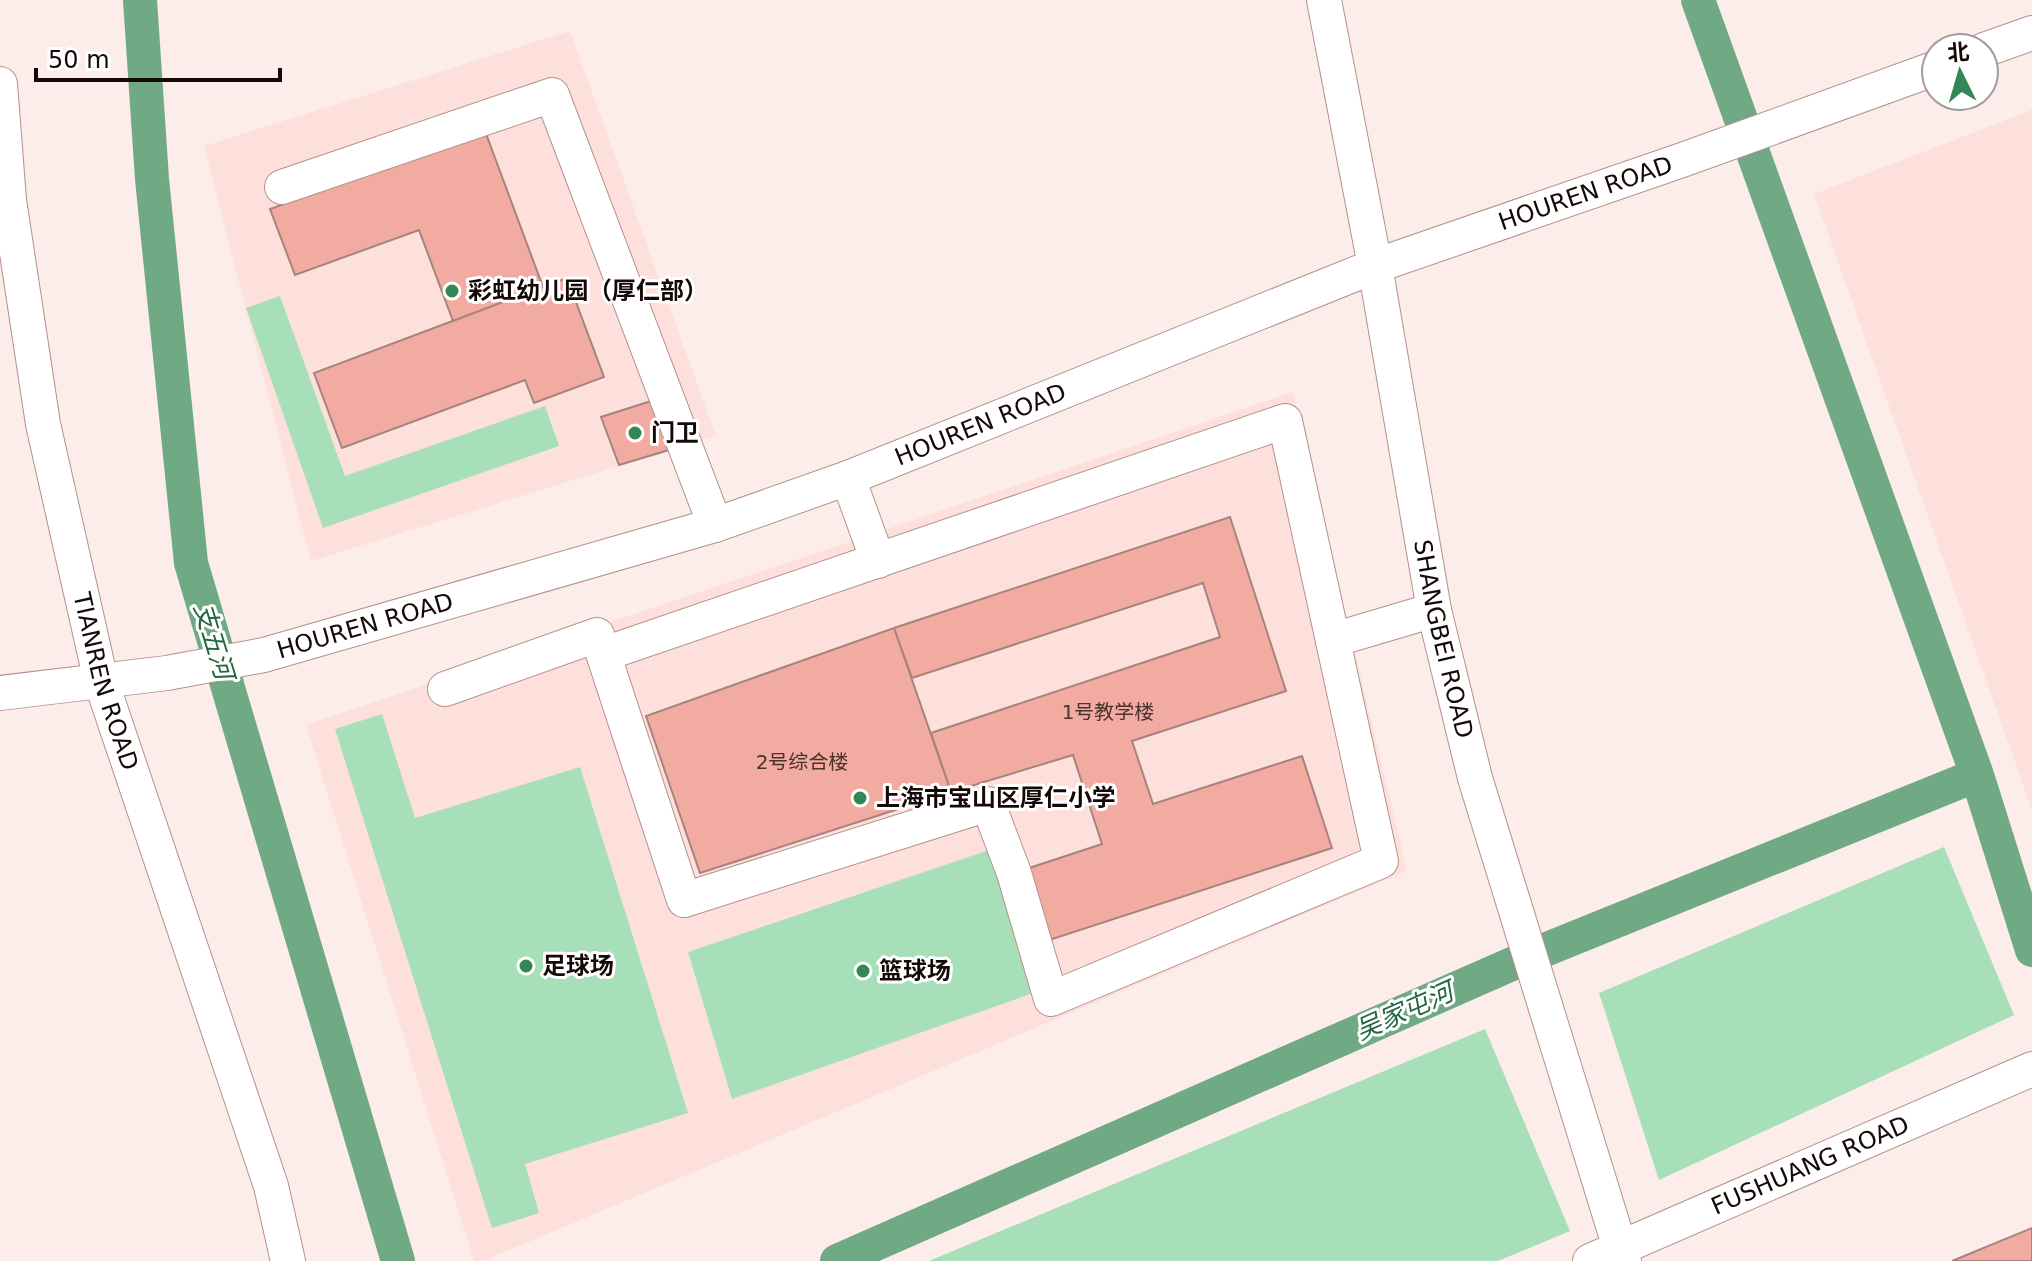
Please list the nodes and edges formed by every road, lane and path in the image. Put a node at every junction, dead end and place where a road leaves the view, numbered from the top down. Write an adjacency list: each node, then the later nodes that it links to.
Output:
1 (1324, 0): 7 (street, SHANGBEI ROAD)
2 (2032, 33): 3 (street)
3 (2000, 44)
4 (1920, 74): 7 (street, HOUREN ROAD)
5 (0, 84): 14 (street, TIANREN ROAD)
6 (282, 187): 9 (street)
7 (1375, 266): 8 (street, HOUREN ROAD); 11 (street, SHANGBEI ROAD)
8 (848, 478): 9 (street, HOUREN ROAD); 10 (street)
9 (715, 525): 14 (street, HOUREN ROAD)
10 (878, 561): 12 (street); 13 (street)
11 (1434, 610): 12 (street); 18 (street, SHANGBEI ROAD)
12 (1333, 640): 13 (street)
13 (604, 654): 15 (street)
14 (101, 681): 16 (street, HOUREN ROAD); 19 (street, TIANREN ROAD)
15 (445, 689)
16 (0, 693)
17 (2032, 1069): 18 (street, FUSHUANG ROAD)
18 (1611, 1257)
19 (288, 1261)

